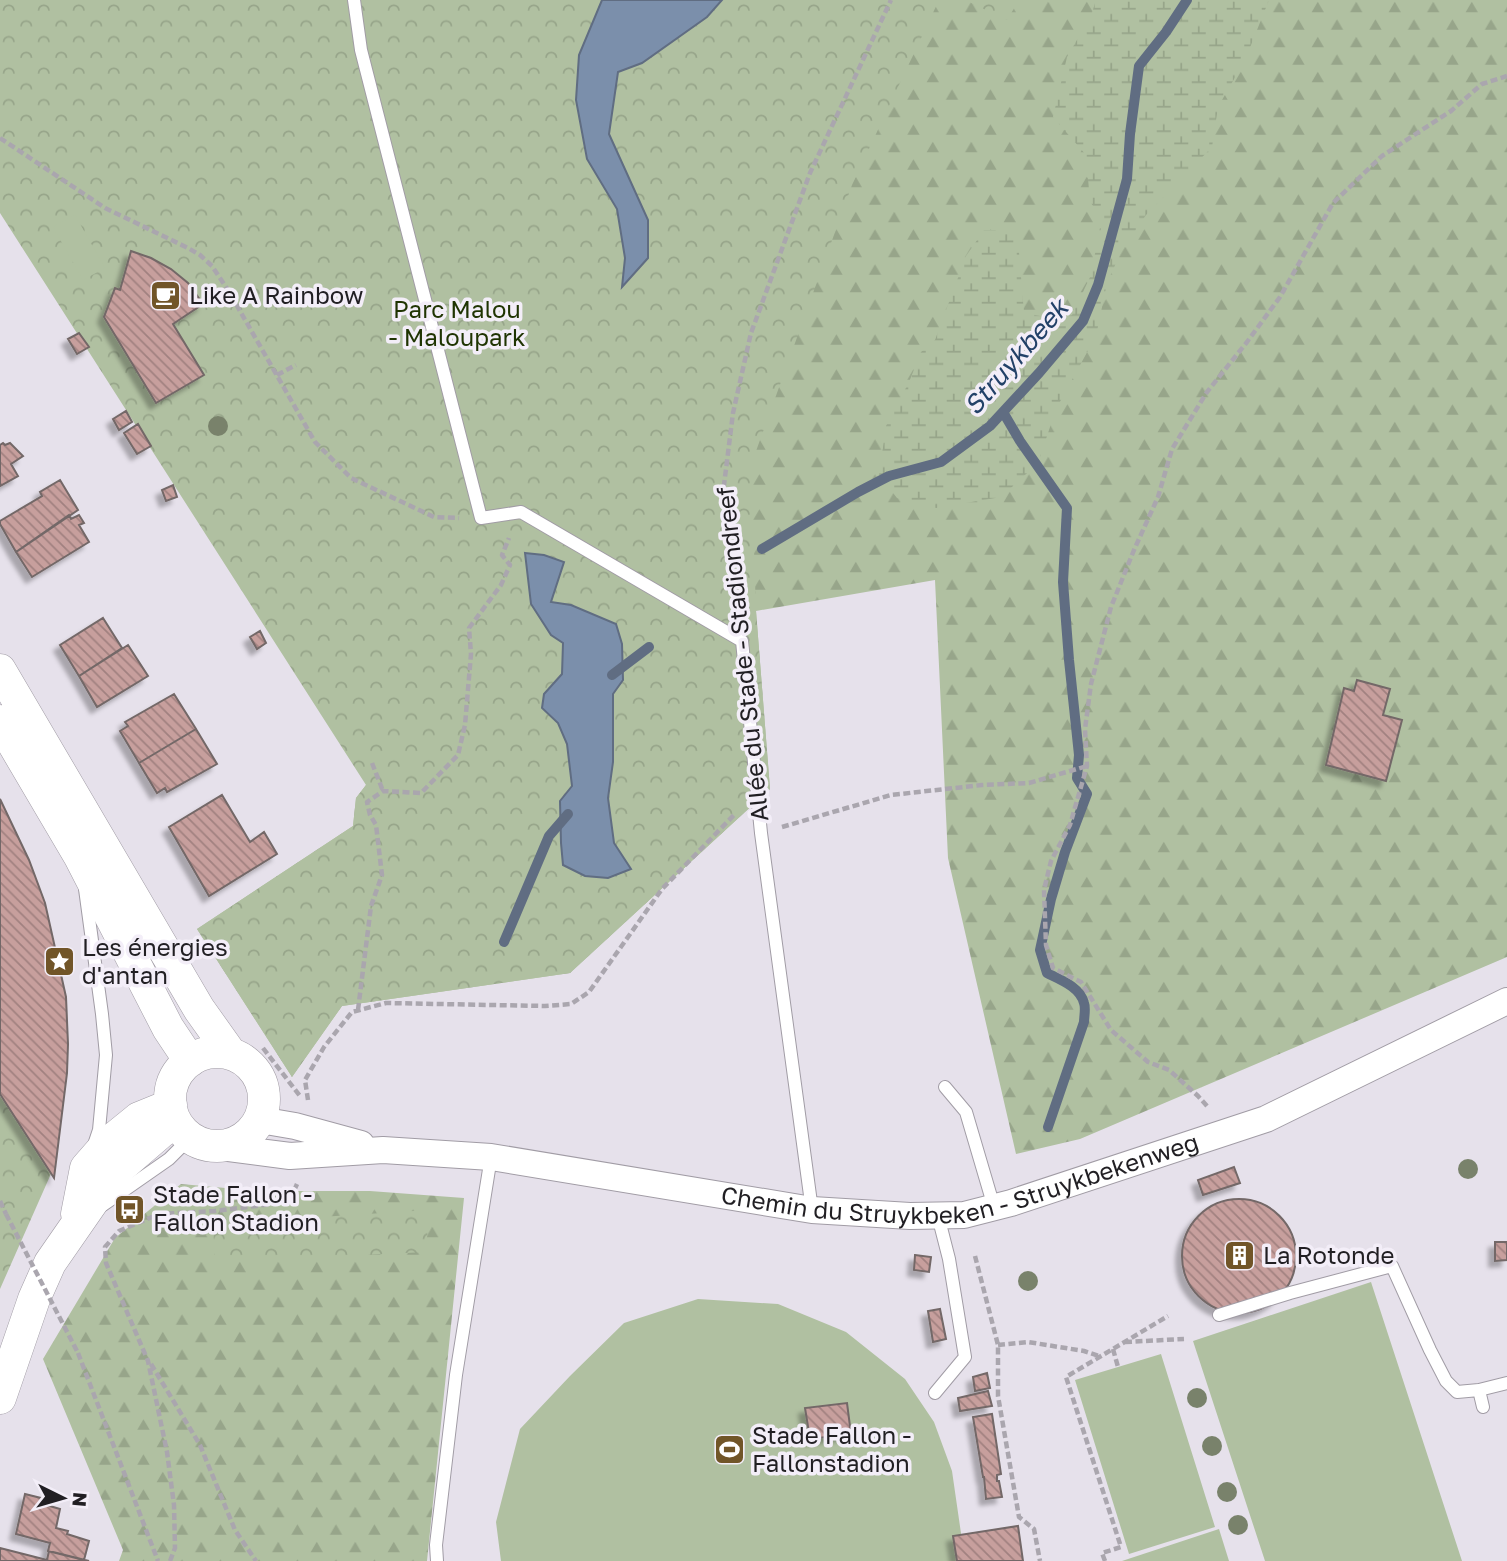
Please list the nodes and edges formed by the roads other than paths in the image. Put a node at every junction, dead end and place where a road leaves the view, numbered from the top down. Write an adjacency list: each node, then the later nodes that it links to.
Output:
1 (354, 0): 16 (lane, Allée du Stade - Stadiondreef)
2 (0, 670): 6 (street)
3 (0, 721): 4 (street)
4 (80, 858): 7 (street); 14 (lane)
5 (1507, 1001): 15 (street, Chemin du Struykbeken - Struykbekenweg)
6 (230, 1054): 7 (street); 9 (street)
7 (190, 1061): 10 (street)
8 (945, 1087): 15 (lane)
9 (260, 1120): 11 (street); 12 (street, Chemin du Struykbeken - Struykbekenweg)
10 (178, 1121): 11 (street); 14 (street); 18 (street)
11 (221, 1147): 12 (street, Chemin du Struykbeken - Struykbekenweg)
12 (383, 1150): 13 (street, Chemin du Struykbeken - Struykbekenweg)
13 (491, 1157): 16 (street, Chemin du Struykbeken - Struykbekenweg); 25 (lane)
14 (86, 1168): 18 (street)
15 (994, 1207): 17 (street, Chemin du Struykbeken - Struykbekenweg)
16 (812, 1210): 17 (street, Chemin du Struykbeken - Struykbekenweg)
17 (951, 1215): 22 (lane)
18 (75, 1226): 23 (street)
19 (1219, 1315): 21 (lane)
20 (1507, 1382): 21 (lane)
21 (1479, 1390): 24 (lane)
22 (935, 1392)
23 (0, 1398)
24 (1483, 1407)
25 (437, 1561)

